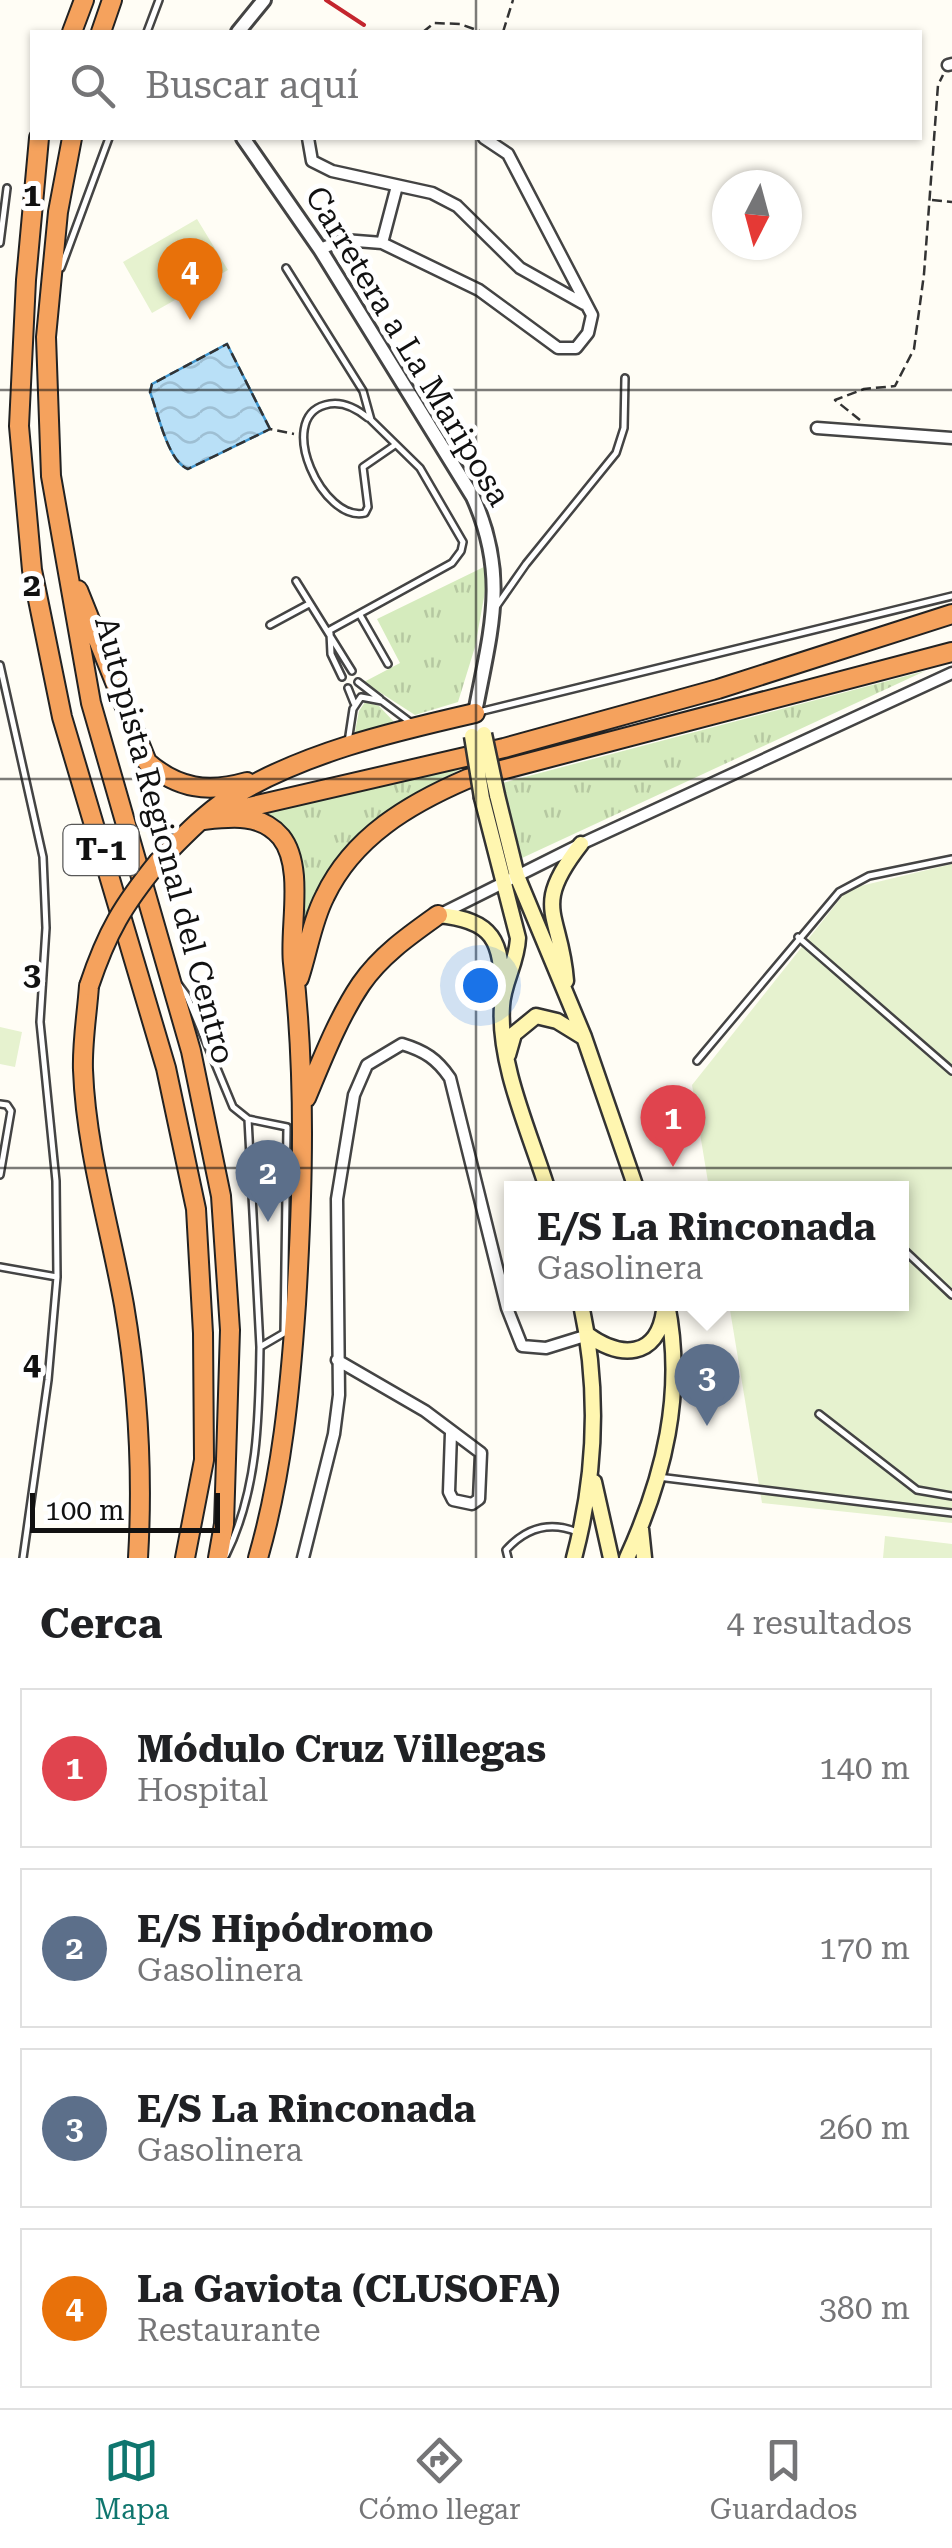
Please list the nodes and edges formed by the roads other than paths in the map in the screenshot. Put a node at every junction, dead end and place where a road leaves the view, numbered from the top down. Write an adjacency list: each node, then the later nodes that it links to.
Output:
1 (84, 0): 5 (highway)
2 (112, 0): 6 (highway)
3 (160, 0): 7 (lane)
4 (264, 0): 8 (street)
5 (73, 30)
6 (102, 30)
7 (148, 30)
8 (240, 30)
9 (39, 140): 93 (highway, Autopista Regional del Centro / T-1)
10 (72, 140): 22 (highway, Autopista Regional del Centro / T-1)
11 (108, 140): 22 (lane)
12 (244, 140): 19 (street, Carretera a La Mariposa)
13 (308, 140): 15 (street)
14 (487, 140): 21 (street)
15 (397, 186): 18 (street); 21 (street)
16 (7, 188): 17 (lane)
17 (0, 241)
18 (382, 243): 19 (street); 21 (street)
19 (320, 249): 32 (street, Carretera a La Mariposa)
20 (286, 268): 24 (lane)
21 (587, 305)
22 (48, 310): 28 (highway, Autopista Regional del Centro / T-1)
23 (625, 378): 32 (lane)
24 (371, 420): 27 (lane); 27 (lane)
25 (817, 428): 26 (street)
26 (952, 438)
27 (394, 444): 33 (lane)
28 (65, 556): 50 (highway); 57 (highway, Autopista Regional del Centro / T-1)
29 (296, 581): 31 (lane)
30 (952, 596): 47 (lane)
31 (310, 604): 35 (lane); 36 (lane)
32 (494, 610): 47 (street, Carretera a La Mariposa)
33 (360, 614): 36 (lane); 38 (lane)
34 (952, 614): 51 (highway)
35 (270, 625)
36 (330, 630): 40 (lane); 42 (lane)
37 (952, 652): 58 (highway)
38 (388, 664)
39 (0, 665): 73 (lane)
40 (352, 671)
41 (952, 673): 52 (street)
42 (342, 677)
43 (358, 682): 45 (lane)
44 (348, 688): 46 (lane)
45 (382, 701): 46 (lane); 48 (lane)
46 (354, 709): 49 (lane)
47 (475, 713): 48 (highway); 54 (main road, bridge)
48 (416, 726): 49 (highway)
49 (347, 747): 50 (highway)
50 (267, 777): 51 (highway)
51 (204, 820): 58 (highway); 92 (highway, bridge)
52 (582, 844): 54 (street); 59 (main road)
53 (952, 859): 56 (lane)
54 (511, 879): 55 (street); 59 (main road); 60 (main road)
55 (438, 915): 60 (main road); 65 (highway)
56 (798, 937): 63 (lane); 64 (lane)
57 (164, 964): 67 (lane); 94 (highway, Autopista Regional del Centro / T-1)
58 (297, 983): 65 (highway)
59 (567, 997): 61 (main road)
60 (502, 1000): 62 (main road)
61 (584, 1037): 62 (main road); 70 (main road)
62 (507, 1060): 69 (main road)
63 (697, 1061)
64 (952, 1071)
65 (304, 1103): 95 (highway)
66 (0, 1104): 68 (lane)
67 (248, 1119): 81 (lane); 81 (lane)
68 (0, 1175)
69 (545, 1181)
70 (634, 1181)
71 (909, 1255): 75 (lane)
72 (0, 1267): 73 (lane)
73 (58, 1277): 91 (lane)
74 (504, 1288): 82 (street)
75 (952, 1295)
76 (510, 1311): 80 (street)
77 (583, 1311): 80 (main road)
78 (664, 1311): 80 (main road)
79 (667, 1311): 86 (main road)
80 (588, 1336): 85 (main road)
81 (260, 1347): 94 (lane)
82 (337, 1360): 84 (street); 96 (street)
83 (819, 1414): 87 (lane)
84 (452, 1433): 84 (street)
85 (592, 1471): 90 (main road); 99 (main road)
86 (658, 1477): 88 (lane); 89 (main road)
87 (952, 1496)
88 (952, 1513)
89 (641, 1525): 100 (main road); 101 (main road)
90 (580, 1533): 97 (lane); 98 (main road)
91 (23, 1558)
92 (138, 1558)
93 (185, 1558)
94 (222, 1558)
95 (258, 1558)
96 (303, 1558)
97 (508, 1558)
98 (574, 1558)
99 (611, 1558)
100 (627, 1558)
101 (644, 1558)

